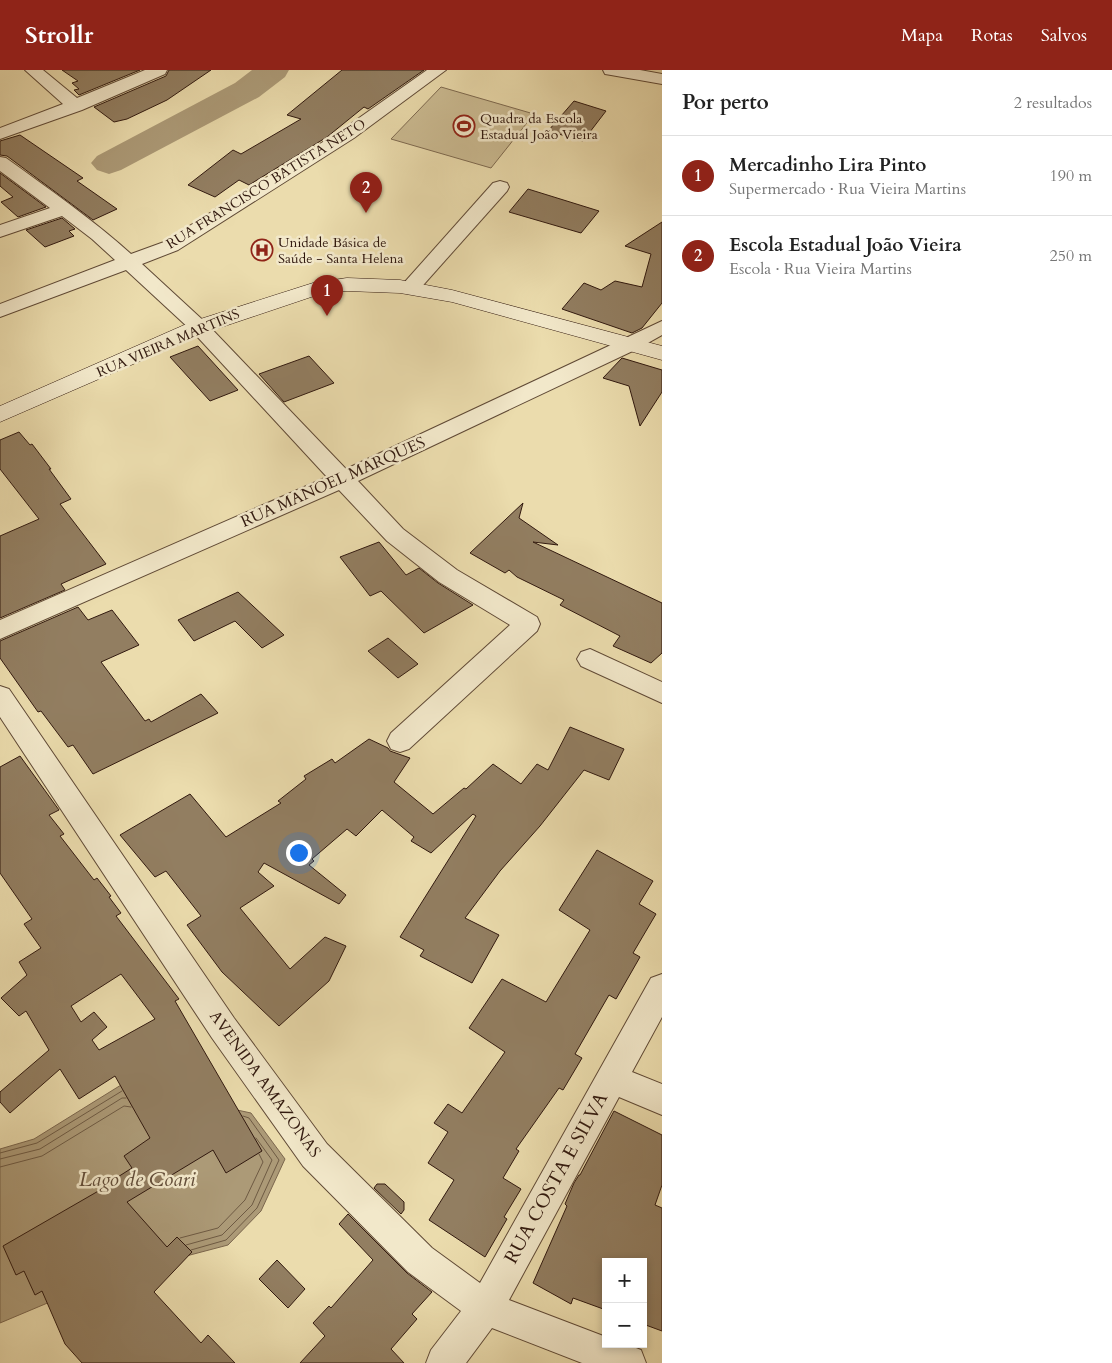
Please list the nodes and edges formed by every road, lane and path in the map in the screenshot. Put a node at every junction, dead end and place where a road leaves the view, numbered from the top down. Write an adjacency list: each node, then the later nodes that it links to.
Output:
1 (33, 70): 6 (street)
2 (159, 70): 6 (street)
3 (438, 70): 12 (street, RUA FRANCISCO BATISTA NETO)
4 (611, 70): 5 (street)
5 (662, 79)
6 (76, 106): 7 (street)
7 (0, 134)
8 (0, 162): 10 (street)
9 (500, 187): 13 (street)
10 (64, 209): 11 (street); 12 (street)
11 (0, 231)
12 (129, 263): 14 (street, RUA FRANCISCO BATISTA NETO); 15 (street)
13 (410, 288): 15 (main road, RUA VIEIRA MARTINS); 17 (main road, RUA VIEIRA MARTINS)
14 (0, 311)
15 (199, 327): 19 (main road, RUA VIEIRA MARTINS); 20 (street)
16 (662, 327): 17 (street, RUA MANOEL MARQUES)
17 (632, 344): 18 (main road, RUA VIEIRA MARTINS); 20 (street, RUA MANOEL MARQUES)
18 (662, 352)
19 (0, 415)
20 (343, 479): 21 (street, RUA MANOEL MARQUES); 25 (street)
21 (0, 630)
22 (590, 659): 23 (street)
23 (662, 693)
24 (0, 696): 29 (street, AVENIDA AMAZONAS)
25 (400, 741)
26 (662, 988): 27 (street, RUA COSTA E SILVA)
27 (611, 1078): 28 (street); 29 (street, RUA COSTA E SILVA)
28 (662, 1100)
29 (484, 1308): 30 (street, RUA COSTA E SILVA); 31 (street, AVENIDA AMAZONAS)
30 (444, 1363)
31 (628, 1363)

